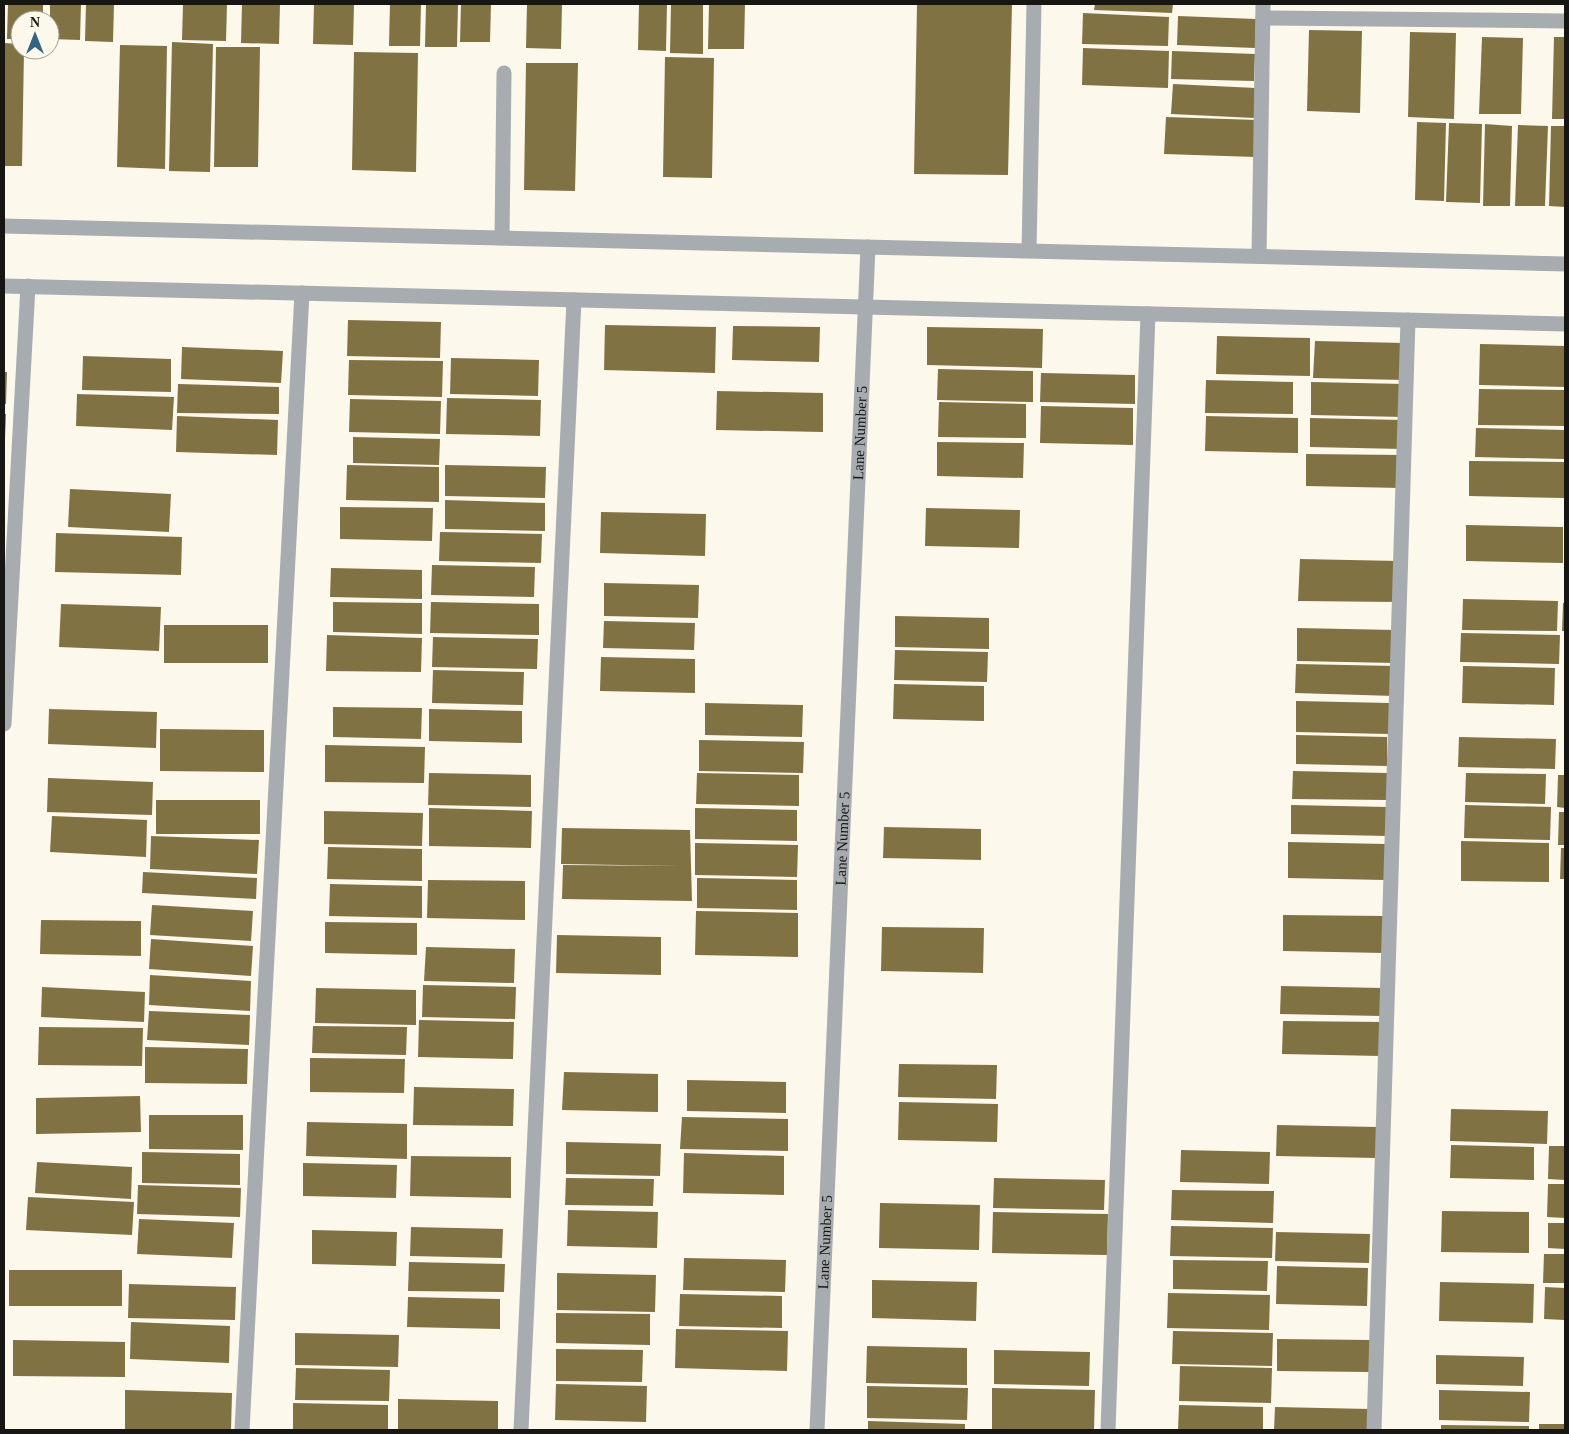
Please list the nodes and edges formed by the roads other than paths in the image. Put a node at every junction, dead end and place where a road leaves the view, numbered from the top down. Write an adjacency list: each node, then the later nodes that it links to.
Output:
1 (1034, 4): 8 (street)
2 (1263, 11): 3 (street); 9 (street)
3 (1565, 21)
4 (504, 73): 6 (street)
5 (4, 226): 6 (street)
6 (502, 238): 7 (street)
7 (868, 247): 8 (street); 15 (street, Lane Number 5)
8 (1029, 250): 9 (street)
9 (1259, 256): 10 (street)
10 (1565, 264)
11 (4, 286): 12 (street)
12 (28, 286): 13 (street); 19 (street)
13 (302, 293): 14 (street); 20 (street)
14 (574, 300): 15 (street); 21 (street)
15 (865, 307): 16 (street); 22 (street, Lane Number 5)
16 (1148, 314): 17 (street); 23 (street)
17 (1408, 320): 18 (street); 24 (street)
18 (1565, 324)
19 (4, 724)
20 (242, 1430)
21 (521, 1430)
22 (817, 1430)
23 (1108, 1430)
24 (1374, 1430)

